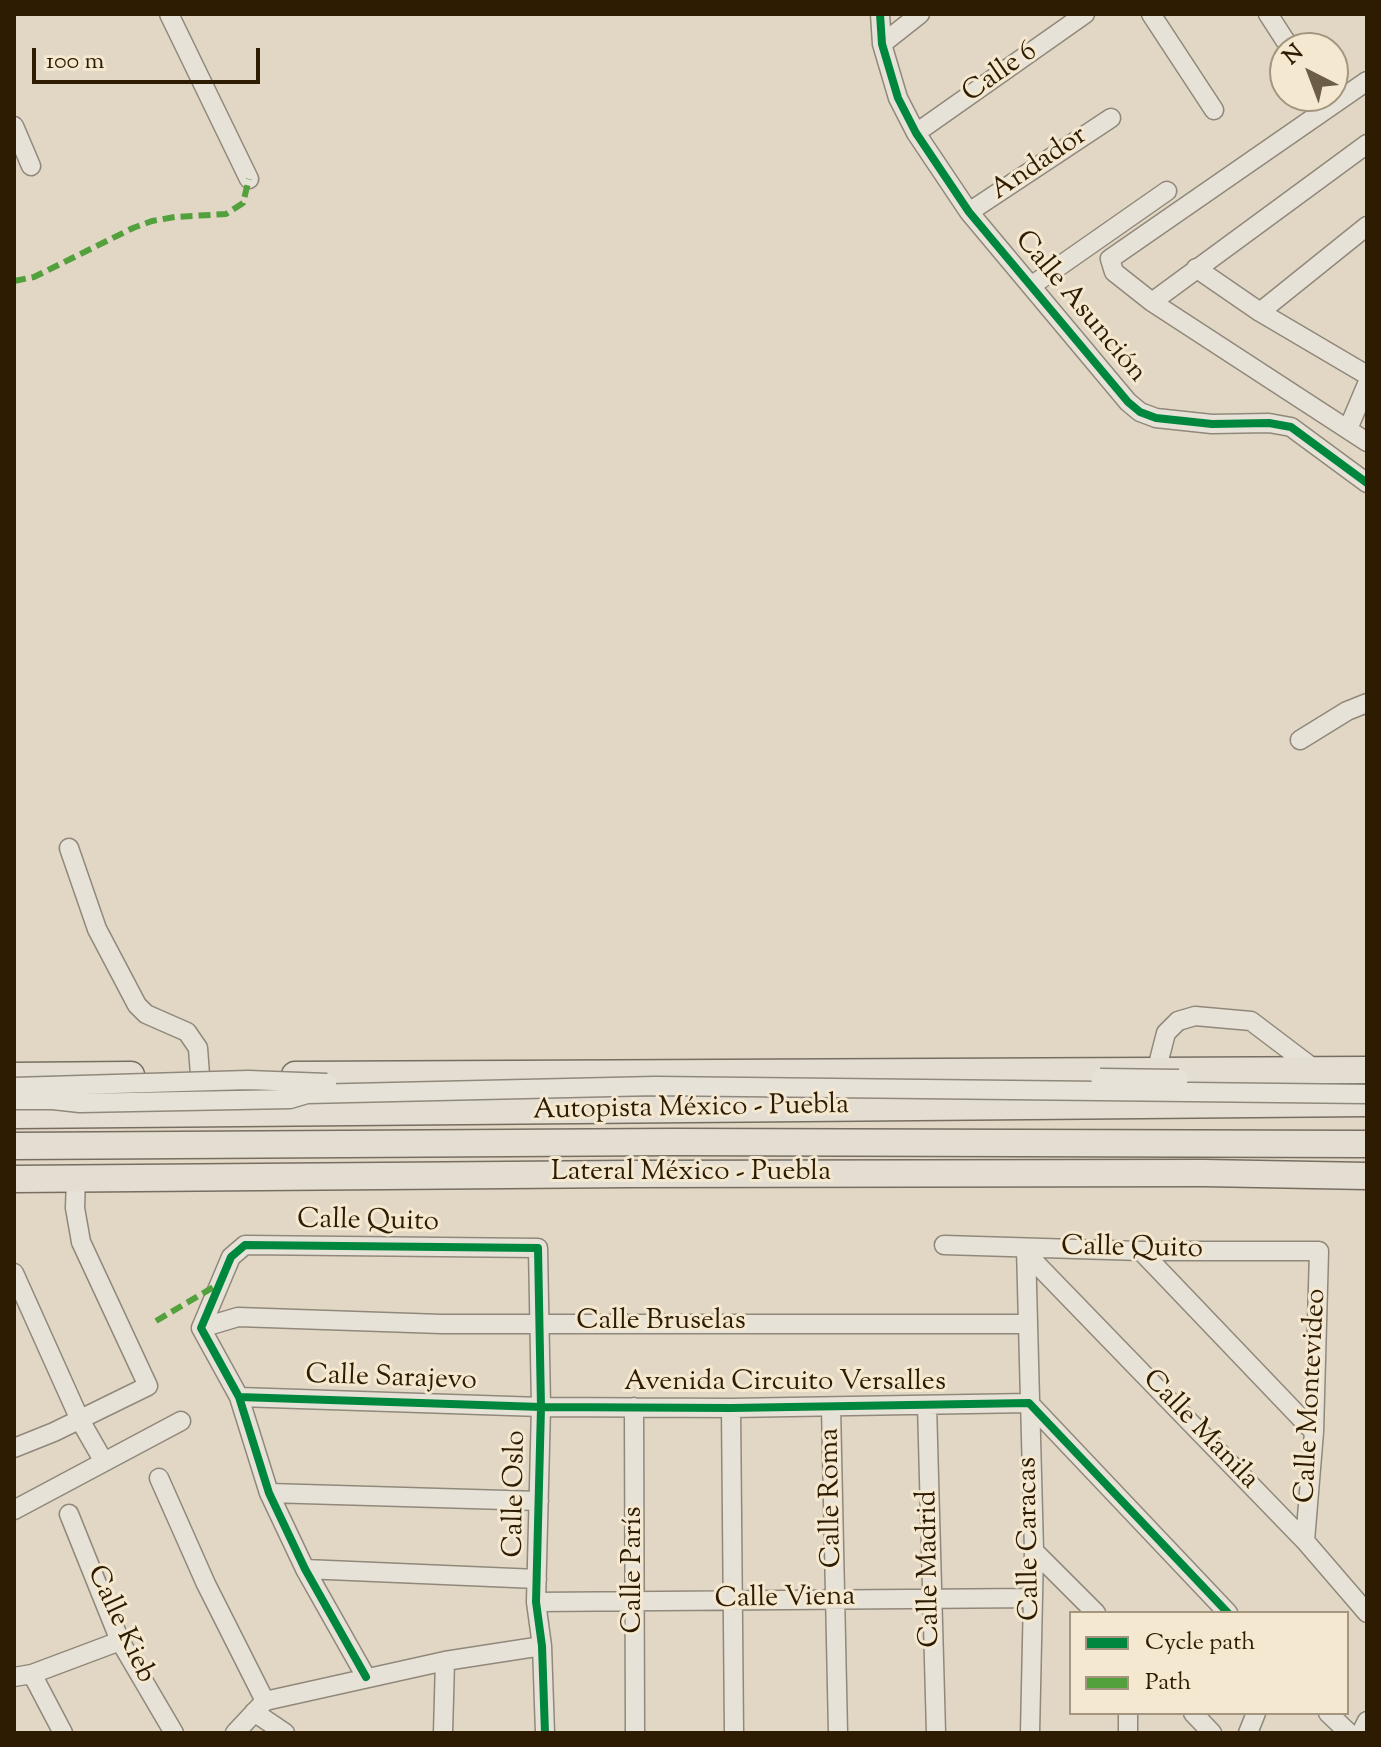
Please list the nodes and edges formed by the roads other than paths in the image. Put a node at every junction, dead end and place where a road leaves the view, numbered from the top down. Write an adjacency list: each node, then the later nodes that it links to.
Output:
1 (169, 14): 16 (street)
2 (880, 14): 8 (street, Calle Asunción)
3 (920, 14): 8 (street)
4 (1085, 14): 13 (street, Calle 6)
5 (1151, 14): 10 (street)
6 (1268, 14): 7 (street)
7 (1280, 32)
8 (882, 44): 13 (street, Calle Asunción)
9 (1367, 81): 22 (street)
10 (1214, 110)
11 (1111, 118): 18 (street, Andador)
12 (14, 126): 15 (street)
13 (916, 133): 18 (street, Calle Asunción)
14 (1367, 144): 20 (street)
15 (31, 166)
16 (249, 179)
17 (1167, 191): 21 (street)
18 (969, 212): 21 (street, Calle Asunción)
19 (1367, 226): 23 (street)
20 (1196, 268): 22 (street); 23 (street)
21 (1031, 286): 28 (street, Calle Asunción)
22 (1152, 302): 26 (street)
23 (1260, 312): 24 (street)
24 (1367, 375)
25 (1367, 384): 26 (street)
26 (1348, 429): 27 (street)
27 (1367, 442)
28 (1367, 483)
29 (1367, 703): 30 (street)
30 (1300, 740)
31 (69, 848): 36 (street)
32 (1367, 1070): 33 (highway)
33 (1317, 1071): 34 (highway); 34 (street)
34 (1156, 1072): 35 (highway)
35 (647, 1073): 36 (highway); 43 (highway)
36 (200, 1075): 37 (highway)
37 (14, 1076)
38 (1367, 1082): 39 (street, bridge)
39 (14, 1087)
40 (1367, 1094): 41 (street, bridge)
41 (14, 1100)
42 (1367, 1103): 43 (highway, Autopista México - Puebla)
43 (332, 1114): 44 (highway, Autopista México - Puebla)
44 (14, 1115)
45 (1367, 1144): 46 (highway, Autopista México - Puebla)
46 (14, 1146)
47 (1367, 1176): 48 (highway, Lateral México - Puebla)
48 (76, 1178): 49 (highway, Lateral México - Puebla); 66 (street)
49 (14, 1179)
50 (944, 1245): 52 (street, Calle Quito)
51 (538, 1248): 56 (street, Calle Oslo); 58 (street, Calle Quito)
52 (1026, 1251): 53 (street, Calle Quito); 57 (street, Calle Caracas); 76 (street, Calle Manila)
53 (1141, 1251): 54 (street, Calle Quito); 68 (street)
54 (1319, 1251): 68 (street, Calle Montevideo)
55 (14, 1273): 66 (street)
56 (538, 1323): 57 (street, Calle Bruselas); 58 (street, Calle Bruselas); 62 (street, Calle Oslo)
57 (1026, 1324): 60 (street, Calle Caracas)
58 (201, 1328): 59 (street)
59 (239, 1397): 62 (street, Calle Sarajevo); 72 (street)
60 (1029, 1403): 61 (street, Avenida Circuito Versalles); 77 (street, Calle Caracas); 87 (street)
61 (927, 1405): 64 (street, Avenida Circuito Versalles); 80 (street, Calle Madrid)
62 (541, 1407): 63 (street, Avenida Circuito Versalles); 73 (street, Calle Oslo)
63 (634, 1407): 65 (street, Avenida Circuito Versalles); 85 (street, Calle París)
64 (831, 1407): 65 (street, Avenida Circuito Versalles); 82 (street, Calle Roma)
65 (731, 1408): 83 (street)
66 (80, 1420): 69 (street); 70 (street)
67 (181, 1421): 70 (street)
68 (1314, 1432): 76 (street, Calle Montevideo)
69 (14, 1448)
70 (104, 1462): 74 (street)
71 (159, 1478): 94 (street)
72 (269, 1493): 73 (street); 78 (street)
73 (539, 1501): 79 (street, Calle Oslo)
74 (14, 1510)
75 (69, 1514): 89 (street, Calle Kieb)
76 (1305, 1541): 88 (street, Calle Manila)
77 (1034, 1551): 81 (street, Calle Caracas); 86 (street)
78 (305, 1569): 79 (street); 93 (street)
79 (537, 1579): 84 (street, Calle Oslo)
80 (930, 1598): 81 (street, Calle Viena); 82 (street, Calle Viena); 107 (street, Calle Madrid)
81 (1033, 1598): 108 (street, Calle Caracas)
82 (835, 1600): 83 (street, Calle Viena); 106 (street, Calle Roma)
83 (734, 1601): 85 (street, Calle Viena); 105 (street)
84 (536, 1602): 85 (street, Calle Viena); 90 (street, Calle Oslo)
85 (636, 1602): 104 (street, Calle París)
86 (1094, 1611)
87 (1226, 1611)
88 (1367, 1613)
89 (120, 1641): 92 (street); 99 (street, Calle Kieb)
90 (542, 1646): 91 (street); 103 (street, Calle Oslo)
91 (445, 1661): 93 (street); 102 (street)
92 (23, 1675): 98 (street)
93 (366, 1677): 94 (street)
94 (259, 1707): 100 (street); 101 (street)
95 (1195, 1715): 109 (street)
96 (1330, 1715): 110 (street)
97 (1367, 1721): 111 (street)
98 (63, 1733)
99 (174, 1733)
100 (235, 1733)
101 (285, 1733)
102 (443, 1733)
103 (545, 1733)
104 (635, 1733)
105 (734, 1733)
106 (838, 1733)
107 (936, 1733)
108 (1030, 1733)
109 (1212, 1733)
110 (1349, 1733)
111 (1361, 1733)

